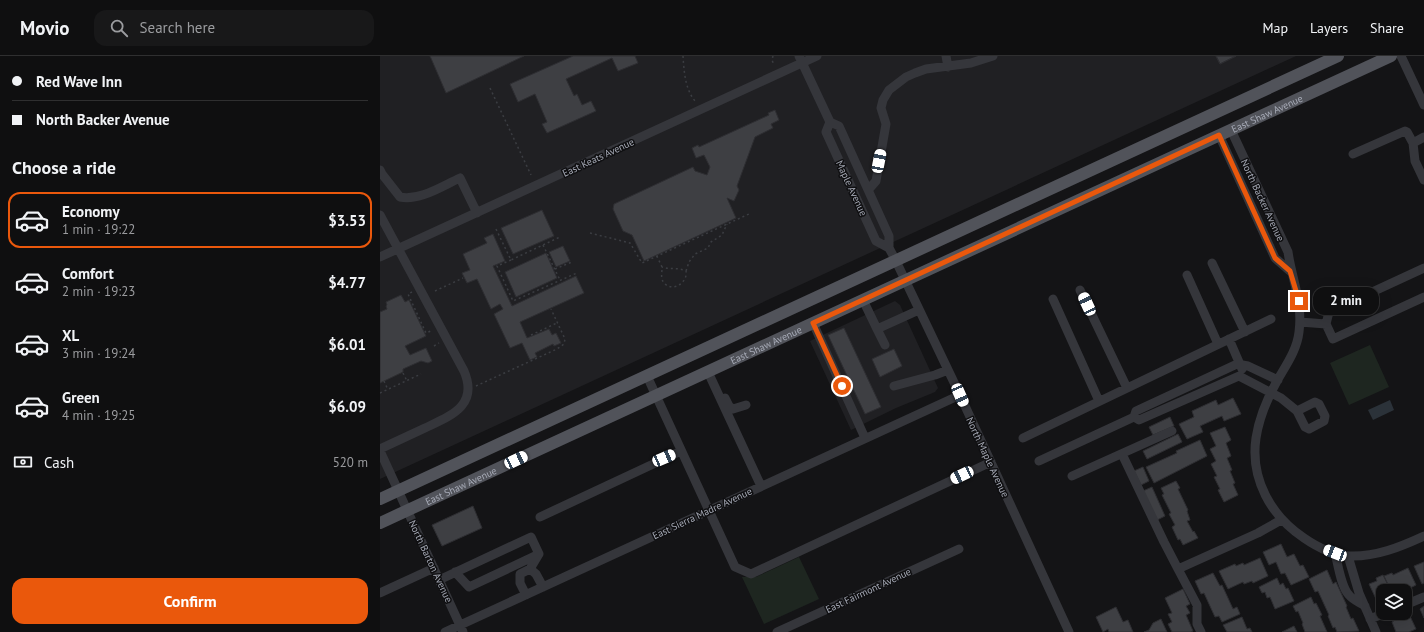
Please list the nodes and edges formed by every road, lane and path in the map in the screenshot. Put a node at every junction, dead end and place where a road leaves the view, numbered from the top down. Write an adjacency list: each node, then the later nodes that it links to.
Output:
1 (683, 56): 14 (path)
2 (769, 56): 9 (path)
3 (817, 56): 10 (street, East Keats Avenue)
4 (946, 56): 11 (street)
5 (993, 56): 11 (street)
6 (1338, 56): 39 (main road)
7 (1391, 56): 17 (main road, East Shaw Avenue)
8 (1401, 56): 15 (street)
9 (772, 57): 12 (path)
10 (801, 59): 16 (street, Maple Avenue); 26 (street, East Keats Avenue)
11 (948, 67): 25 (street)
12 (775, 68)
13 (490, 88): 23 (path)
14 (698, 103)
15 (1424, 105)
16 (830, 122): 25 (street, Maple Avenue); 34 (street, Maple Avenue)
17 (1231, 130): 18 (main road, East Shaw Avenue); 46 (street, North Backer Avenue)
18 (1219, 135): 46 (street, North Backer Avenue); 51 (main road, East Shaw Avenue)
19 (1424, 136): 20 (street)
20 (1413, 143): 21 (street); 24 (street)
21 (1353, 154)
22 (380, 170): 26 (street)
23 (531, 175)
24 (1424, 180)
25 (869, 189): 34 (street, Maple Avenue)
26 (477, 212): 35 (street, East Keats Avenue)
27 (748, 214): 29 (path)
28 (380, 215): 35 (street)
29 (727, 224): 36 (path); 45 (path)
30 (496, 229): 38 (path)
31 (590, 233): 36 (path)
32 (560, 237): 33 (path)
33 (543, 245): 38 (path); 44 (path)
34 (889, 248): 39 (street, Maple Avenue)
35 (397, 249): 37 (street, East Keats Avenue); 87 (street)
36 (657, 256): 42 (path)
37 (380, 257)
38 (511, 260): 50 (path)
39 (896, 261): 51 (street, North Maple Avenue); 79 (main road)
40 (572, 262): 44 (path)
41 (1212, 263): 69 (street)
42 (662, 267): 45 (path); 45 (path)
43 (1424, 268): 66 (street)
44 (555, 269): 50 (path)
45 (686, 271)
46 (1290, 271): 62 (street, North Backer Avenue)
47 (577, 273): 50 (path)
48 (1187, 275): 72 (street)
49 (463, 278): 54 (path)
50 (560, 280)
51 (905, 281): 57 (main road, East Shaw Avenue); 59 (street, North Maple Avenue)
52 (1080, 290): 85 (street)
53 (413, 291): 63 (path)
54 (435, 291)
55 (1424, 297): 66 (street)
56 (1053, 299): 92 (street)
57 (864, 300): 65 (main road, East Shaw Avenue); 68 (street)
58 (551, 309): 64 (path)
59 (919, 310): 68 (street); 75 (street, North Maple Avenue)
60 (1272, 319): 69 (street)
61 (425, 321): 63 (path)
62 (1300, 322): 66 (street); 81 (street, North Backer Avenue)
63 (421, 323): 67 (path)
64 (557, 323): 70 (path); 87 (path)
65 (813, 323): 76 (main road, East Shaw Avenue); 97 (street)
66 (1326, 324)
67 (435, 329)
68 (877, 329): 73 (street)
69 (1245, 332): 71 (street)
70 (531, 335)
71 (1229, 339): 72 (street); 74 (street)
72 (1218, 344): 85 (street)
73 (885, 345)
74 (1241, 364): 80 (street); 81 (street); 95 (street)
75 (948, 370): 84 (street); 90 (street, North Maple Avenue)
76 (710, 371): 91 (main road, East Shaw Avenue); 93 (street); 105 (street)
77 (403, 373): 83 (path)
78 (421, 374): 83 (path)
79 (647, 376): 91 (street); 106 (main road)
80 (1246, 379): 88 (street); 95 (street)
81 (1278, 380): 88 (street, North Backer Avenue)
82 (384, 381): 86 (path)
83 (407, 381): 86 (path)
84 (894, 386)
85 (1126, 388): 92 (street)
86 (388, 390): 89 (path)
87 (467, 390): 99 (street)
88 (1271, 392): 94 (street); 111 (street, North Backer Avenue)
89 (380, 394)
90 (960, 395): 97 (street, East Sierra Madre Avenue); 103 (street, North Maple Avenue)
91 (656, 396): 100 (street); 109 (main road, East Shaw Avenue)
92 (1100, 401): 98 (street)
93 (746, 405)
94 (1297, 411)
95 (1134, 417): 102 (street)
96 (1172, 431): 101 (street)
97 (865, 438): 105 (street, East Sierra Madre Avenue)
98 (1023, 438)
99 (380, 450): 106 (street, North Barton Avenue)
100 (681, 451): 108 (street); 110 (street)
101 (1122, 454): 104 (street); 120 (street)
102 (1040, 461)
103 (991, 462): 108 (street); 134 (street, North Maple Avenue)
104 (1072, 476)
105 (761, 486): 108 (street, East Sierra Madre Avenue)
106 (398, 491): 107 (main road); 109 (street, North Barton Avenue)
107 (380, 499)
108 (708, 510): 123 (street, East Sierra Madre Avenue)
109 (408, 511): 112 (main road, East Shaw Avenue); 118 (street, North Barton Avenue)
110 (540, 517)
111 (1281, 520): 115 (street, North Backer Avenue); 120 (street)
112 (380, 523)
113 (1424, 536): 117 (street, North Backer Avenue)
114 (959, 549): 133 (street, East Fairmont Avenue)
115 (1335, 553): 117 (street, North Backer Avenue); 128 (street)
116 (539, 554): 119 (street); 121 (street); 121 (street)
117 (1348, 556): 128 (street)
118 (434, 568): 122 (street, North Barton Avenue); 124 (street)
119 (530, 569): 123 (street); 125 (street)
120 (1178, 569): 135 (street)
121 (455, 572): 122 (street)
122 (439, 580): 131 (street, North Barton Avenue)
123 (543, 587): 125 (street, East Sierra Madre Avenue)
124 (380, 593)
125 (526, 595): 131 (street, East Sierra Madre Avenue)
126 (1424, 596): 127 (street)
127 (1412, 601)
128 (1364, 606): 130 (street)
129 (1376, 617): 130 (street)
130 (1370, 619): 136 (street)
131 (462, 628): 132 (street, East Sierra Madre Avenue)
132 (445, 632)
133 (777, 632)
134 (1069, 632)
135 (1200, 632)
136 (1376, 632)

